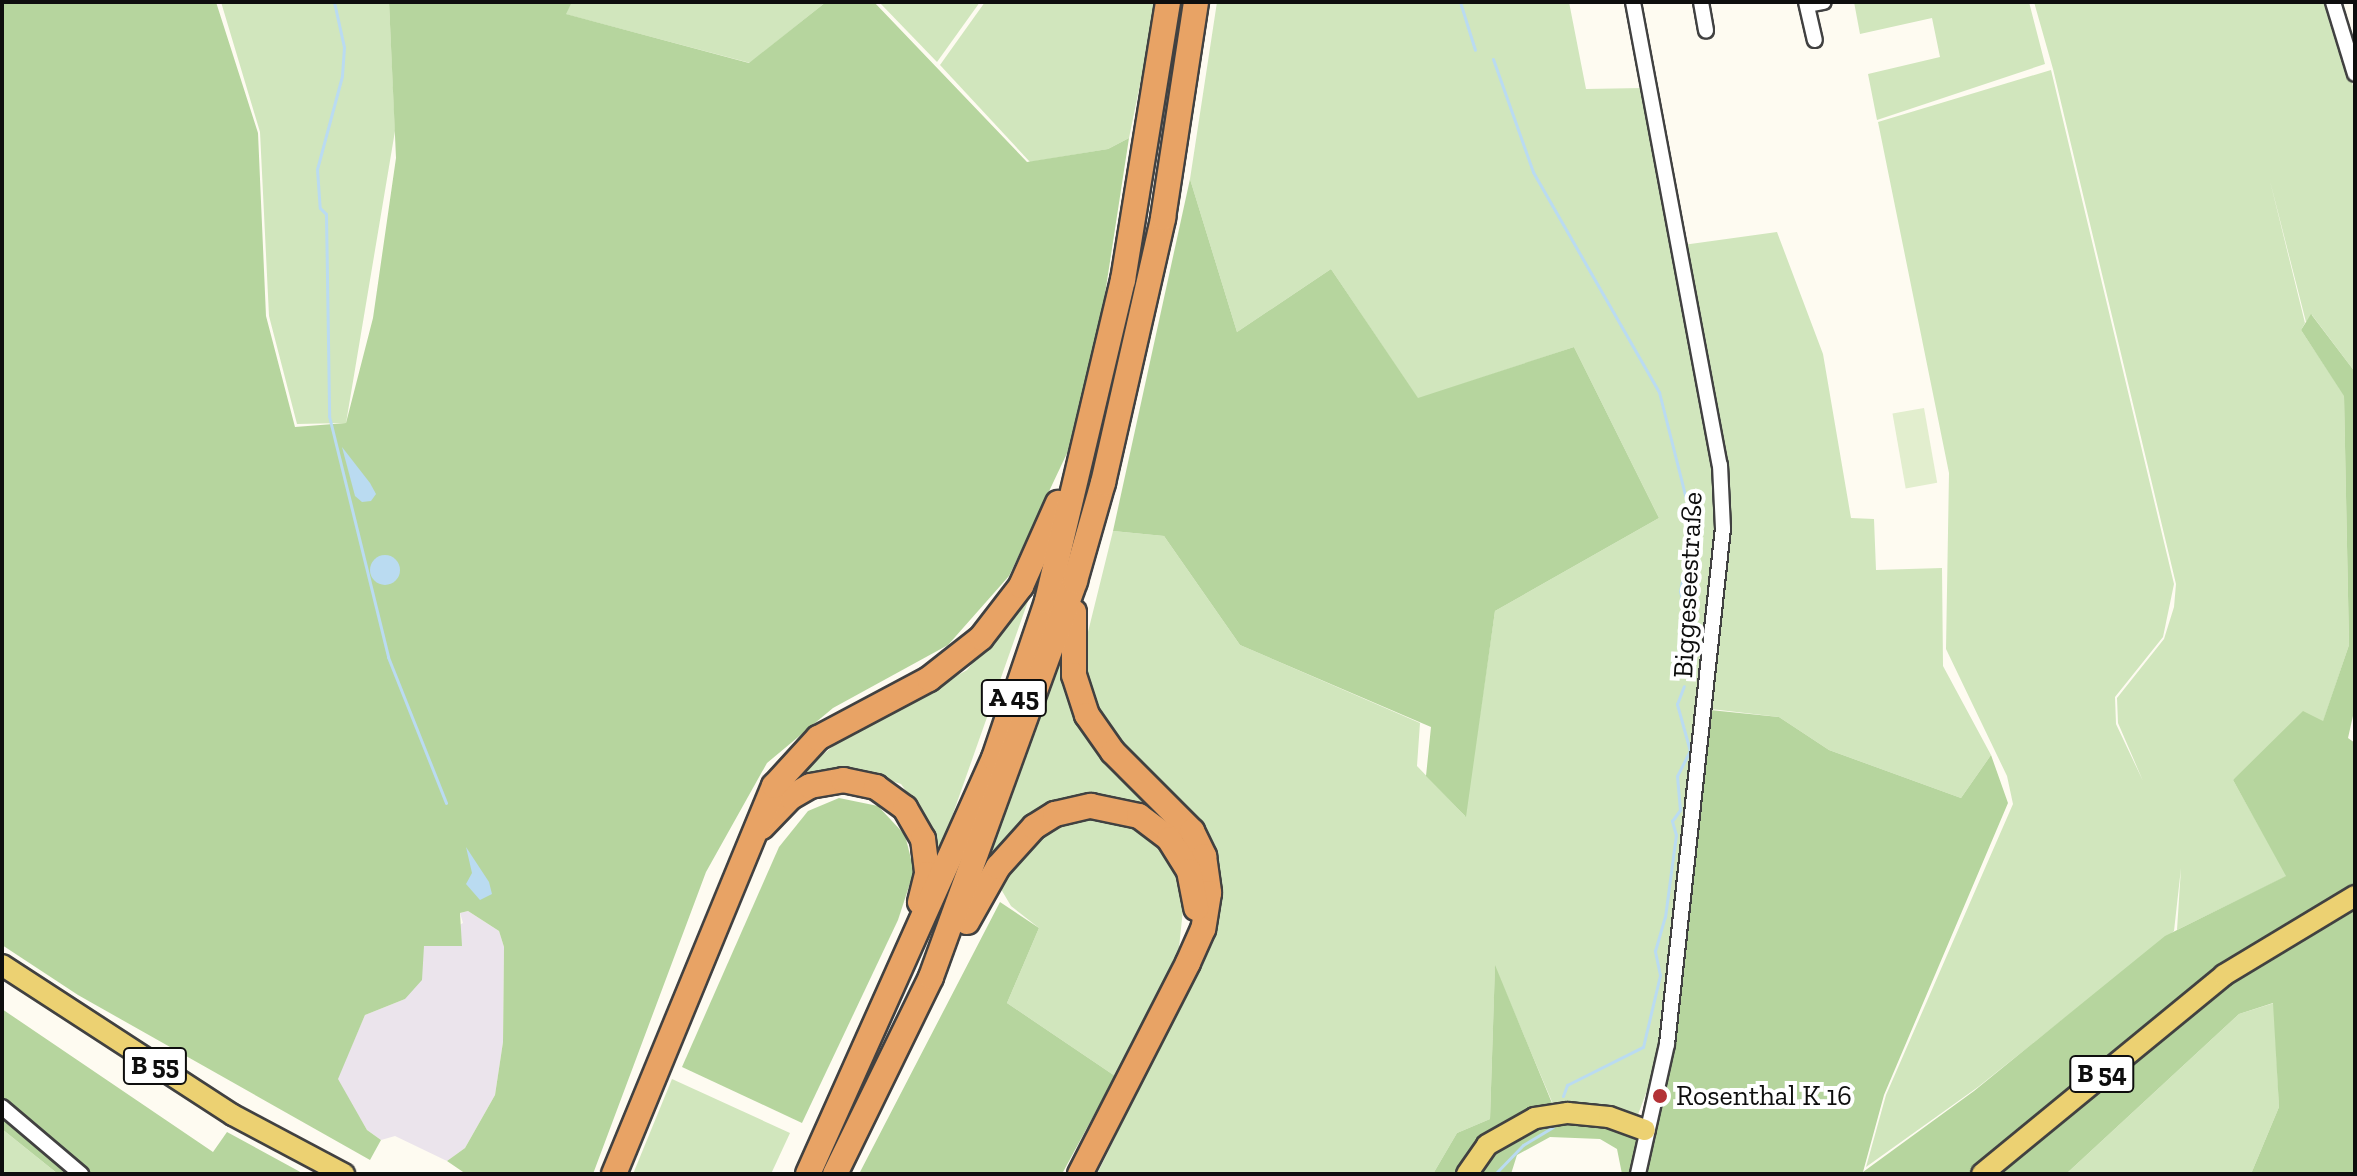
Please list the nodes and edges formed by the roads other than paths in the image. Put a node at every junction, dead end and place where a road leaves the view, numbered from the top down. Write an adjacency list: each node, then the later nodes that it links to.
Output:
1 (1168, 2): 11 (highway, A 45)
2 (1196, 2): 12 (highway, A 45)
3 (1633, 2): 20 (street, Biggeseestraße)
4 (1701, 2): 8 (street)
5 (1824, 2): 7 (street)
6 (2333, 2): 10 (street)
7 (1807, 4): 9 (street)
8 (1706, 31)
9 (1815, 40)
10 (2355, 74)
11 (1097, 400): 13 (highway); 18 (highway, A 45)
12 (1075, 581): 15 (highway); 17 (highway, A 45)
13 (749, 845): 18 (highway); 25 (highway)
14 (2355, 896): 31 (main road, B 54)
15 (1188, 963): 17 (highway); 28 (highway)
16 (2, 965): 21 (main road, B 55)
17 (931, 977): 27 (highway, A 45)
18 (897, 985): 26 (highway, A 45)
19 (2, 1107): 22 (street)
20 (1645, 1130): 29 (main road); 30 (street, Biggeseestraße)
21 (271, 1138): 23 (main road, B 55); 24 (main road, B 55)
22 (81, 1174)
23 (321, 1174)
24 (344, 1174)
25 (614, 1174)
26 (808, 1174)
27 (835, 1174)
28 (1080, 1174)
29 (1467, 1174)
30 (1638, 1174)
31 (1982, 1174)

